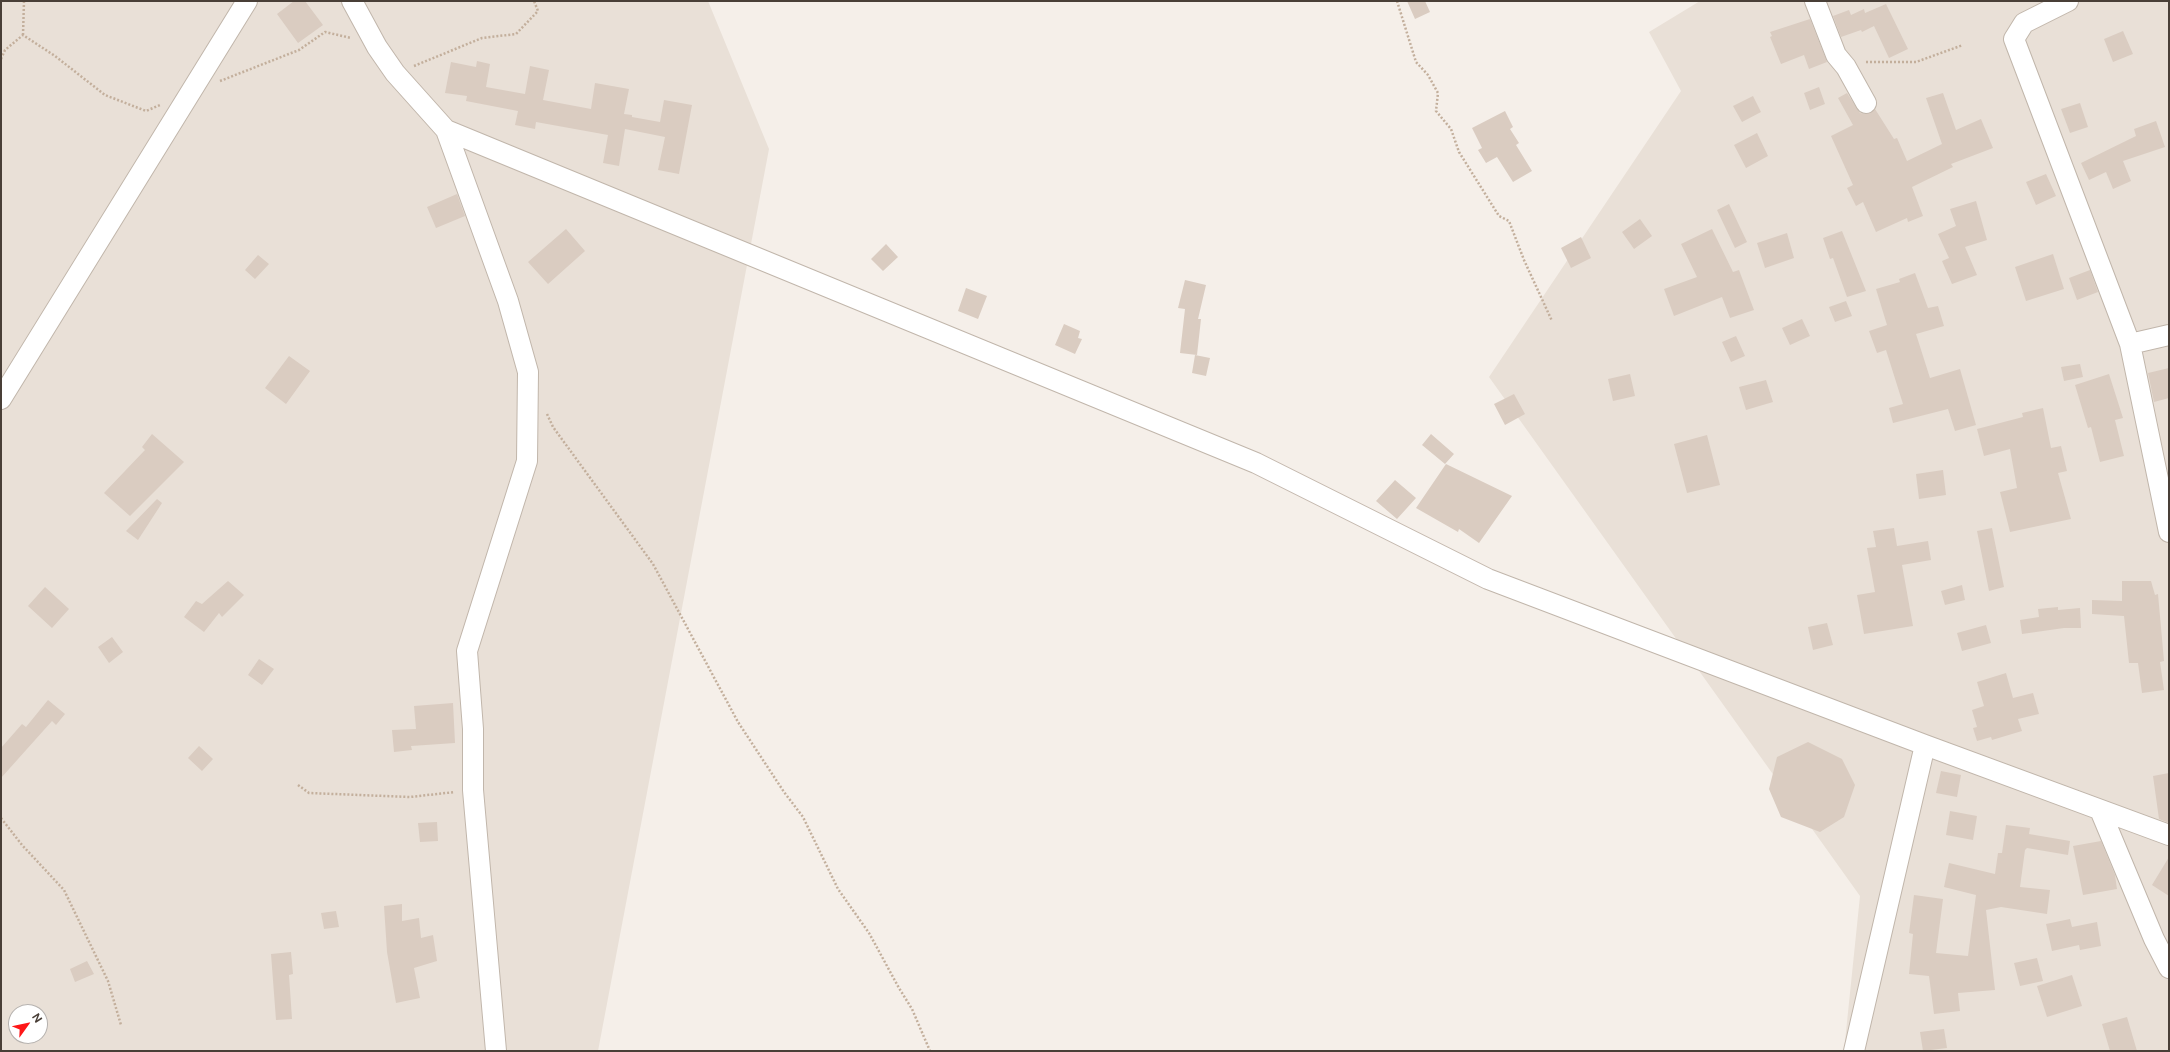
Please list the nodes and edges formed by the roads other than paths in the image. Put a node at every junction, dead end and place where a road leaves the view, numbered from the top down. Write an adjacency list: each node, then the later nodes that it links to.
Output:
1 (247, 1): 9 (street)
2 (352, 1): 6 (street)
3 (1815, 1): 5 (street)
4 (2068, 1): 8 (street)
5 (1866, 103)
6 (446, 130): 11 (street); 15 (street)
7 (2169, 334): 8 (street)
8 (2130, 344): 10 (street)
9 (1, 399)
10 (2169, 532)
11 (1925, 745): 12 (street); 16 (street)
12 (2100, 810): 13 (street); 14 (street)
13 (2169, 835)
14 (2169, 968)
15 (496, 1051)
16 (1854, 1051)

